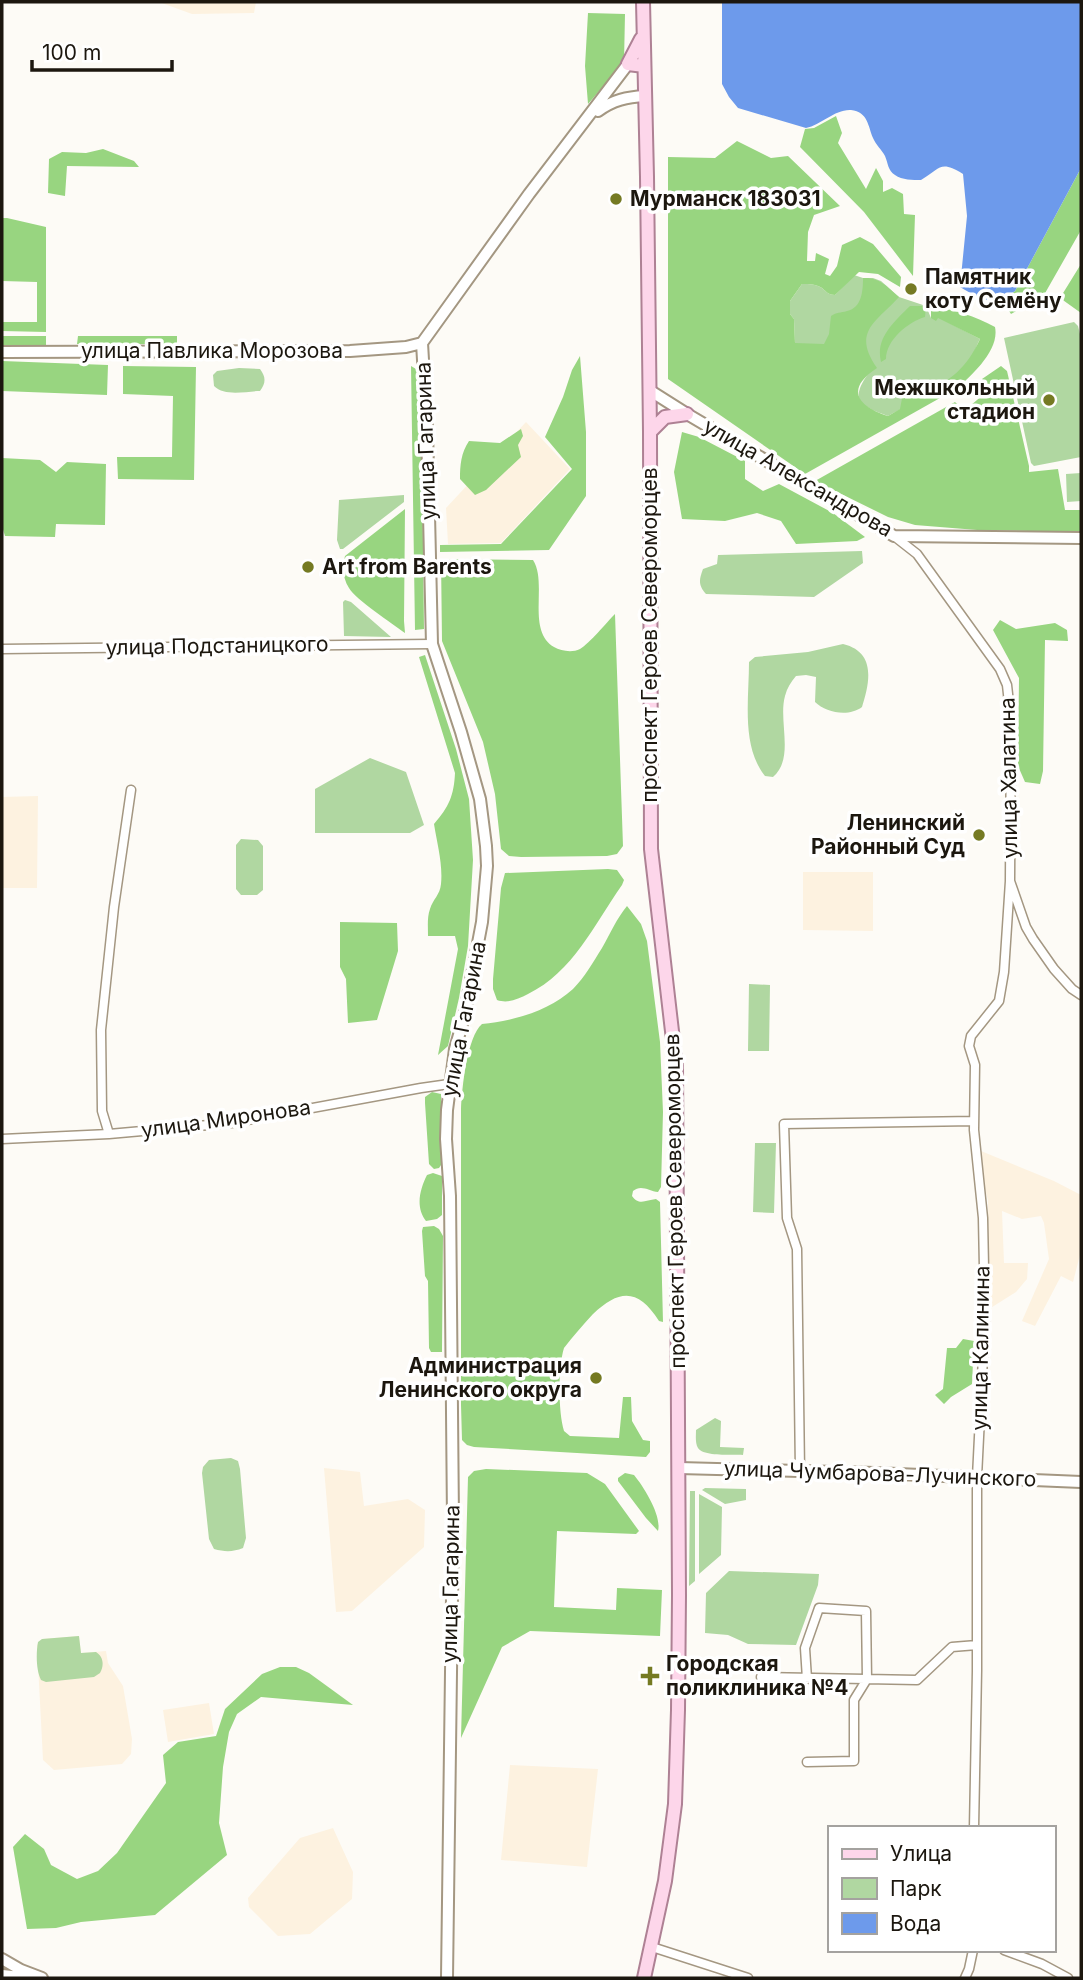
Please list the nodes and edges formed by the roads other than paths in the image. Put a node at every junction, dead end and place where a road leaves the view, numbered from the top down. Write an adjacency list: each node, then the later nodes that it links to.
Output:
1 (643, 2): 2 (main road, проспект Героев Североморцев)
2 (643, 35): 3 (main road); 4 (main road, проспект Героев Североморцев)
3 (628, 64): 4 (main road); 6 (street, улица Гагарина)
4 (643, 65): 5 (main road, проспект Героев Североморцев)
5 (645, 96): 6 (street, улица Гагарина); 9 (main road, проспект Героев Североморцев)
6 (585, 121): 7 (street, улица Гагарина)
7 (422, 343): 8 (street, улица Павлика Морозова); 14 (street, улица Гагарина)
8 (2, 352)
9 (649, 390): 10 (street, улица Александрова); 11 (main road, проспект Героев Североморцев)
10 (687, 414): 11 (main road); 12 (street, улица Александрова)
11 (650, 432): 23 (main road, проспект Героев Североморцев)
12 (894, 536): 13 (street, улица Александрова); 17 (street, улица Халатина)
13 (1081, 538)
14 (432, 644): 15 (street, улица Подстаницкого); 19 (street, улица Гагарина)
15 (2, 649)
16 (131, 790): 21 (street)
17 (1010, 881): 18 (street, улица Халатина); 20 (street, улица Калинина)
18 (1081, 995)
19 (449, 1084): 21 (street, улица Миронова); 39 (street, улица Гагарина)
20 (974, 1121): 24 (street); 25 (street, улица Калинина)
21 (109, 1134): 22 (street, улица Миронова)
22 (2, 1139)
23 (679, 1468): 24 (street, улица Чумбарова-Лучинского); 33 (main road, проспект Героев Североморцев)
24 (800, 1471): 25 (street, улица Чумбарова-Лучинского)
25 (977, 1477): 26 (street, улица Чумбарова-Лучинского); 27 (street, улица Калинина)
26 (1081, 1482)
27 (977, 1645): 30 (street); 32 (street, улица Калинина)
28 (761, 1677): 29 (street)
29 (807, 1679): 30 (street); 30 (street)
30 (867, 1679): 31 (street)
31 (807, 1762)
32 (974, 1826)
33 (652, 1947): 40 (main road, проспект Героев Североморцев); 41 (street)
34 (973, 1952): 42 (street)
35 (1009, 1952): 43 (street)
36 (2, 1959): 38 (street)
37 (2, 1975): 38 (street)
38 (39, 1978)
39 (447, 1978)
40 (644, 1978)
41 (748, 1978)
42 (965, 1978)
43 (1069, 1978)

